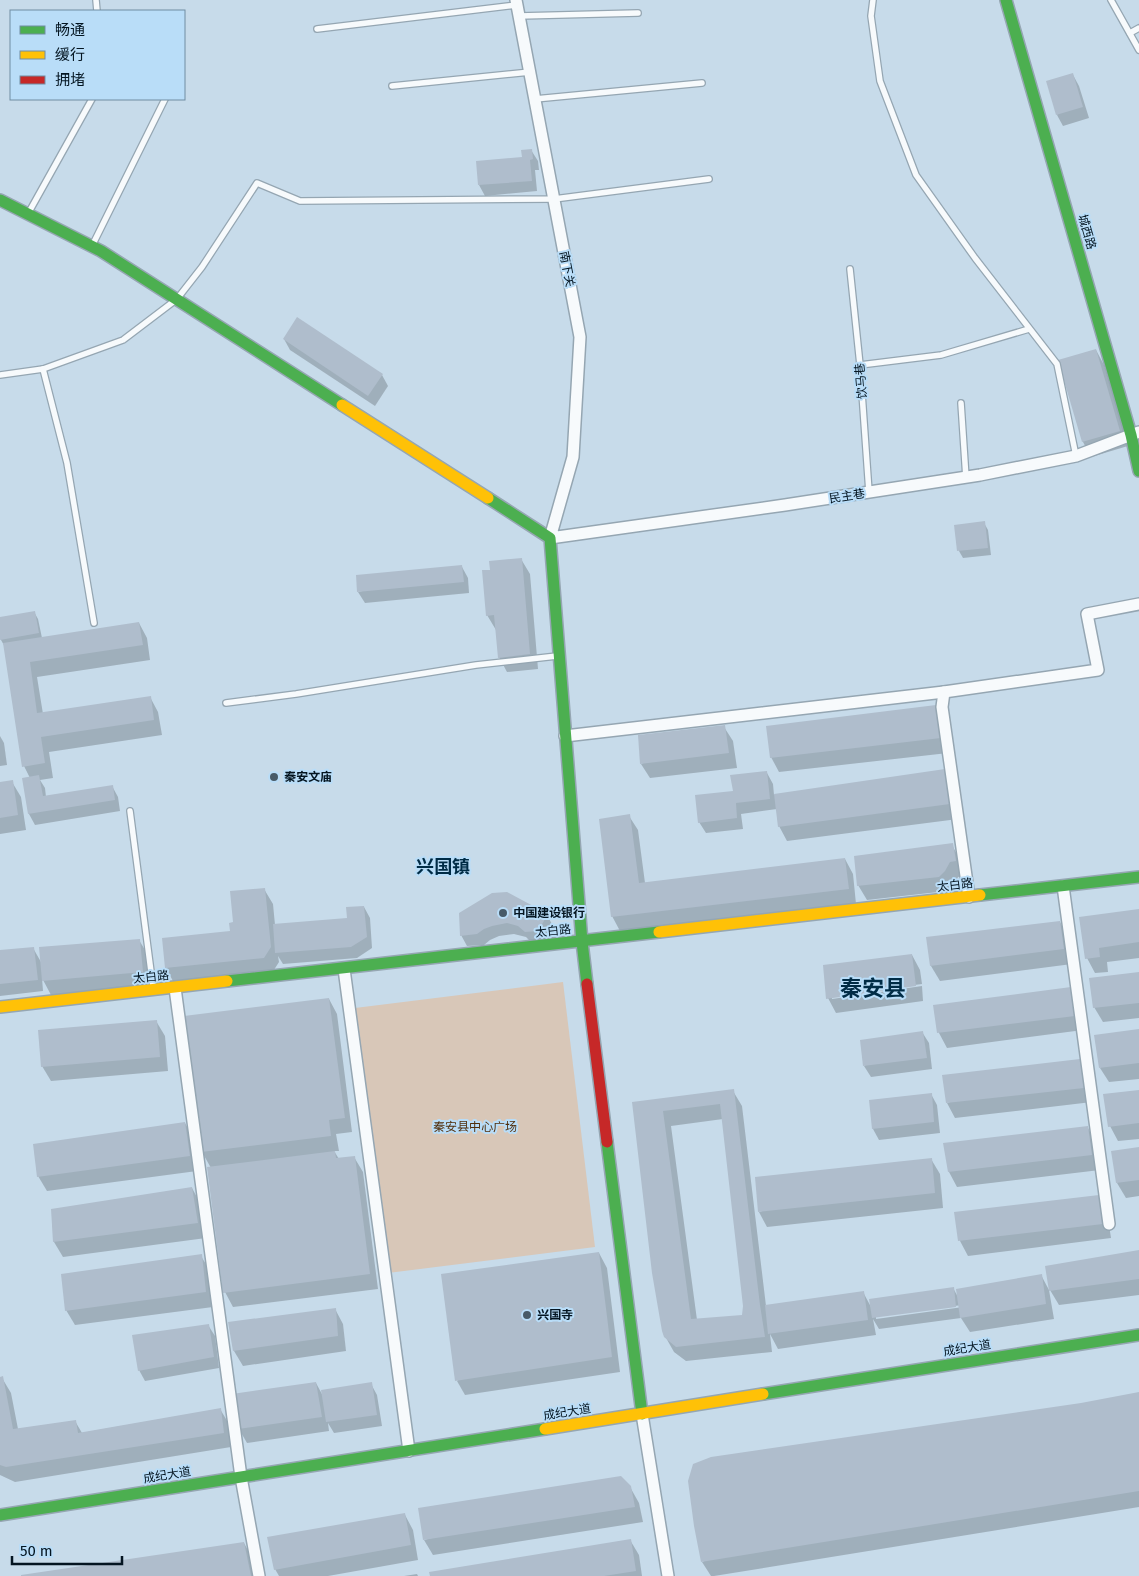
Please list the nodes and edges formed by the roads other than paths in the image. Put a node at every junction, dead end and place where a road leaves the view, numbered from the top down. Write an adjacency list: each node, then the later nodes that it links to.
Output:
1 (873, 0): 23 (lane)
2 (1006, 0): 28 (main road, 城西路)
3 (1111, 0): 8 (lane)
4 (517, 7): 5 (lane); 7 (lane); 10 (street, 南下关)
5 (638, 13)
6 (1139, 28): 8 (lane)
7 (317, 29)
8 (1130, 33): 9 (lane)
9 (1139, 50)
10 (530, 72): 12 (lane); 13 (street, 南下关)
11 (702, 83): 13 (lane)
12 (392, 86)
13 (535, 99): 17 (street, 南下关)
14 (91, 100): 19 (lane)
15 (165, 100): 20 (lane)
16 (709, 178): 17 (lane)
17 (554, 199): 22 (lane); 33 (street, 南下关)
18 (0, 200): 19 (main road)
19 (28, 214): 20 (main road)
20 (92, 246): 22 (main road)
21 (850, 269): 24 (lane, 饮马巷)
22 (177, 300): 25 (lane); 33 (main road)
23 (1030, 329): 24 (lane); 29 (lane)
24 (860, 365): 32 (lane, 饮马巷)
25 (43, 369): 26 (lane); 35 (lane)
26 (0, 375)
27 (961, 403): 31 (lane)
28 (1135, 433): 29 (street, 民主巷); 30 (main road, 城西路)
29 (1076, 456): 31 (street, 民主巷)
30 (1139, 471)
31 (966, 478): 32 (street, 民主巷)
32 (869, 492): 33 (street, 民主巷)
33 (550, 538): 36 (main road)
34 (1139, 604): 37 (street)
35 (94, 623)
36 (559, 656): 38 (lane); 39 (main road)
37 (944, 692): 39 (street); 43 (street)
38 (226, 703)
39 (565, 736): 44 (main road)
40 (130, 811): 47 (lane)
41 (1139, 877): 42 (main road, 太白路)
42 (1063, 886): 43 (main road, 太白路); 49 (street)
43 (969, 897): 44 (main road, 太白路)
44 (582, 942): 45 (main road, 太白路); 51 (main road)
45 (344, 969): 46 (main road, 太白路); 52 (street)
46 (175, 988): 47 (main road, 太白路); 53 (street)
47 (153, 990): 48 (main road, 太白路)
48 (0, 1007)
49 (1109, 1224)
50 (1139, 1335): 51 (main road, 成纪大道)
51 (642, 1414): 52 (main road, 成纪大道); 56 (street)
52 (409, 1451): 53 (main road, 成纪大道)
53 (241, 1477): 54 (main road, 成纪大道); 55 (street)
54 (0, 1515)
55 (259, 1576)
56 (668, 1576)

